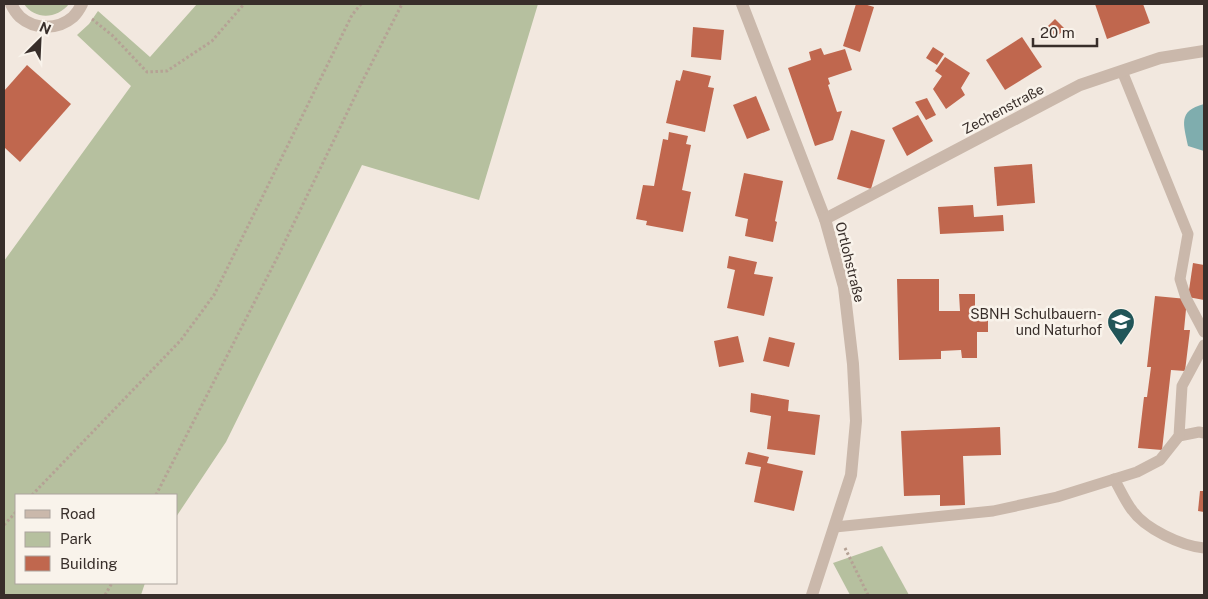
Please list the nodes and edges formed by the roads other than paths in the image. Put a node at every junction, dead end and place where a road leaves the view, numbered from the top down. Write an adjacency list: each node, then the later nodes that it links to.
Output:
1 (11, 4): 3 (street)
2 (742, 4): 6 (street, Ortlohstraße)
3 (81, 6)
4 (1204, 51): 5 (street, Zechenstraße)
5 (1122, 71): 6 (street, Zechenstraße); 7 (lane)
6 (825, 219): 12 (street, Ortlohstraße)
7 (1204, 332)
8 (1204, 345): 10 (lane)
9 (1204, 432): 10 (lane)
10 (1179, 436): 11 (lane)
11 (1114, 479): 12 (lane); 13 (lane)
12 (835, 527): 14 (street, Ortlohstraße)
13 (1204, 548)
14 (812, 595)

